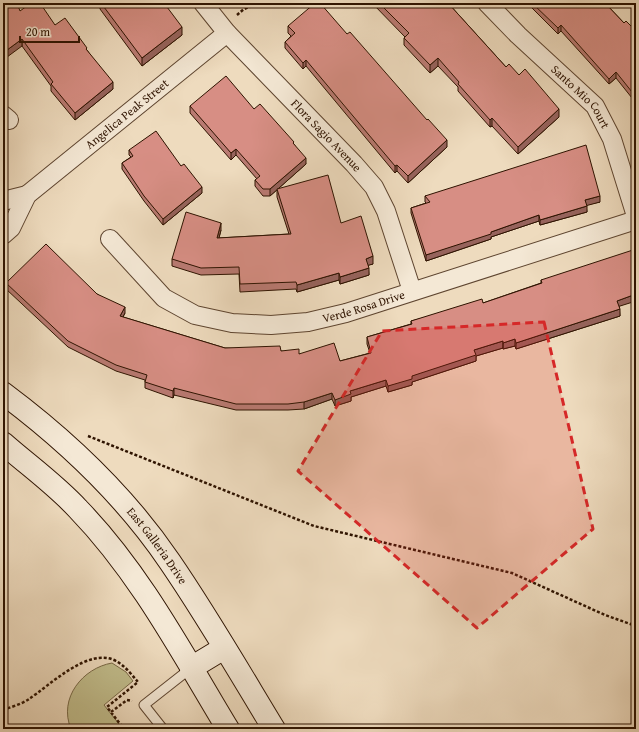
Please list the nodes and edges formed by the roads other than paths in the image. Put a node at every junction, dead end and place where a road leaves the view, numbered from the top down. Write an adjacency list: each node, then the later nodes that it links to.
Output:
1 (204, 3): 3 (street, Flora Sagio Avenue)
2 (487, 3): 6 (street, Santo Mio Court)
3 (227, 33): 4 (street, Angelica Peak Street); 10 (street, Flora Sagio Avenue)
4 (27, 195): 5 (street, Angelica Peak Street); 8 (street, Angelica Peak Street)
5 (3, 201)
6 (636, 216)
7 (636, 220): 10 (street, Verde Rosa Drive)
8 (3, 235)
9 (110, 239): 10 (street, Verde Rosa Drive)
10 (412, 291)
11 (3, 393): 13 (main road, East Galleria Drive)
12 (3, 443): 14 (main road)
13 (224, 648): 14 (main road); 17 (main road, East Galleria Drive)
14 (191, 668): 15 (lane); 16 (main road)
15 (162, 729)
16 (228, 729)
17 (274, 729)

